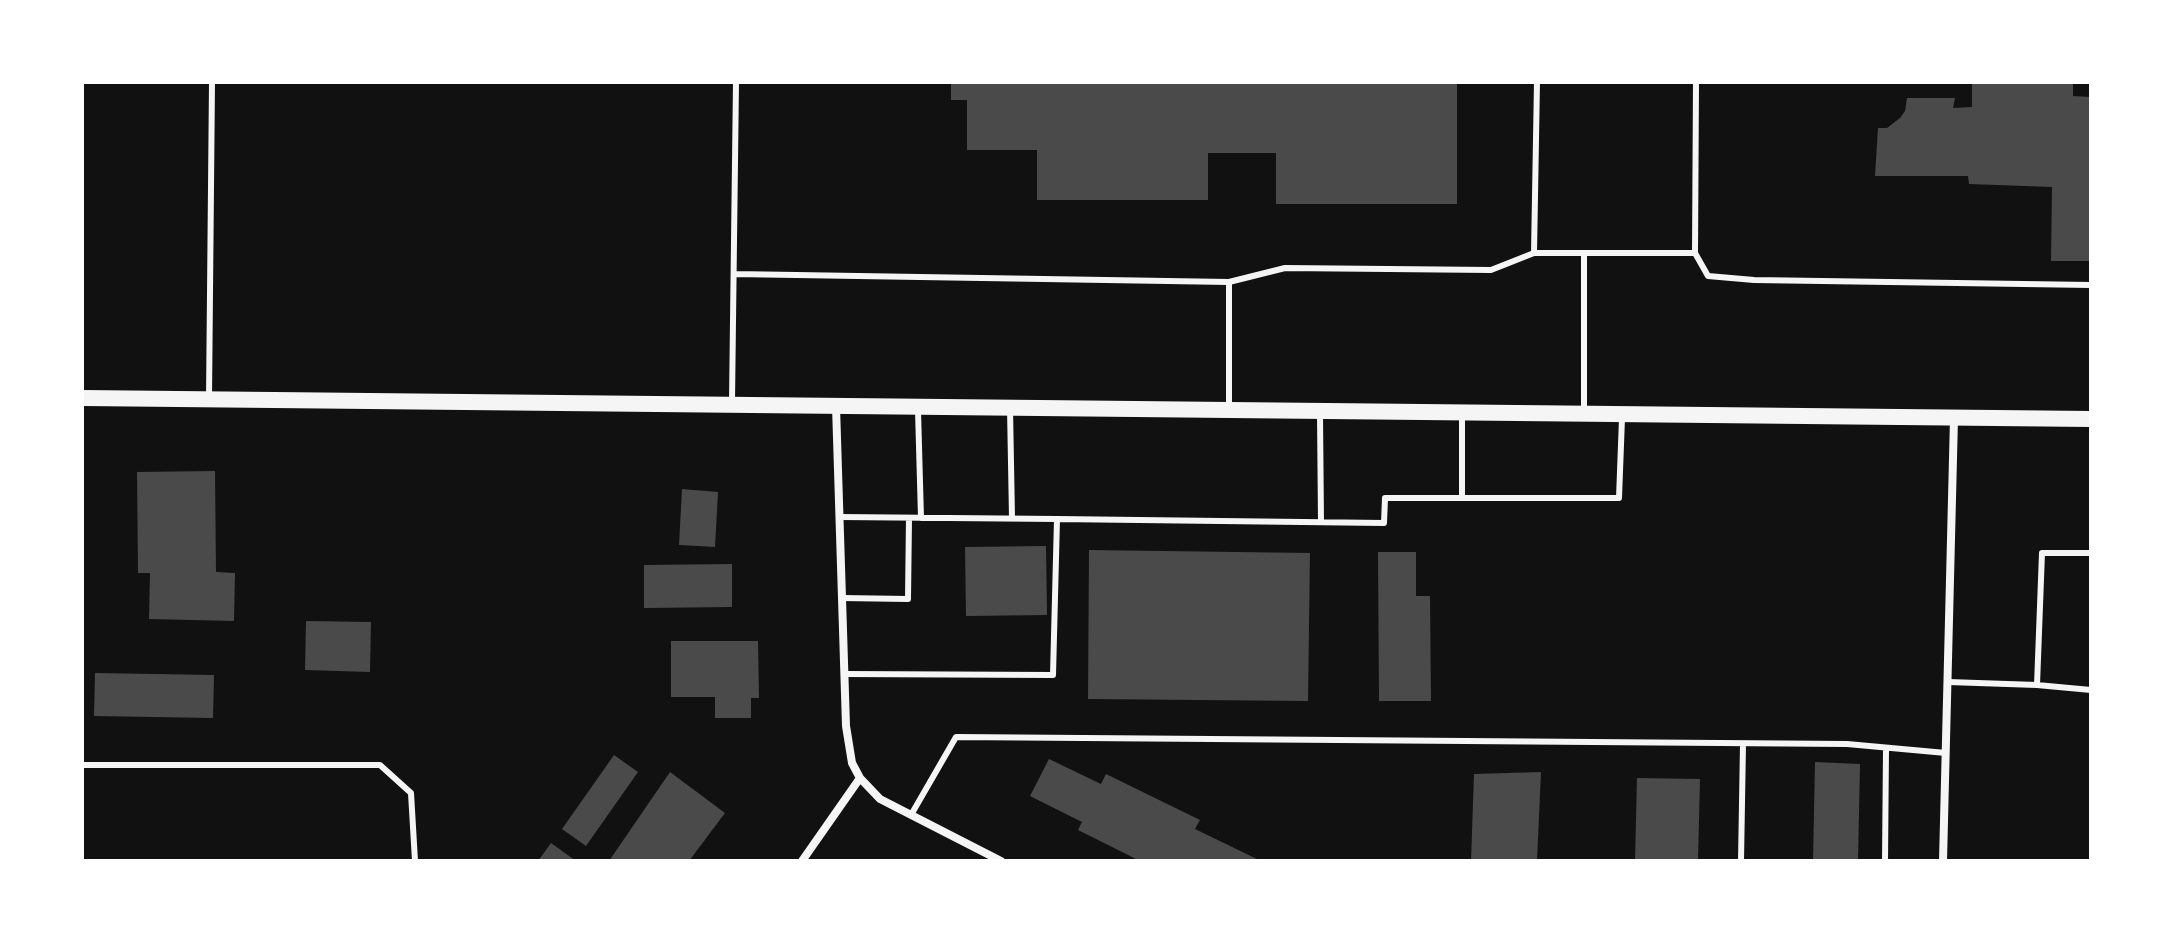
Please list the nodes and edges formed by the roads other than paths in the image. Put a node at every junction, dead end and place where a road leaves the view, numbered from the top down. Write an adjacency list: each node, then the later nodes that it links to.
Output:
1 (212, 82): 12 (lane)
2 (736, 82): 8 (lane)
3 (1537, 82): 5 (lane)
4 (1696, 82): 7 (lane)
5 (1534, 253): 6 (lane); 9 (lane)
6 (1584, 253): 7 (lane); 20 (lane)
7 (1695, 253): 10 (lane)
8 (734, 274): 9 (lane); 13 (lane)
9 (1229, 282): 17 (lane)
10 (2091, 285)
11 (82, 398): 12 (main road)
12 (209, 399): 13 (main road)
13 (732, 405): 14 (main road)
14 (836, 406): 15 (main road); 25 (street)
15 (918, 407): 16 (main road); 27 (lane)
16 (1010, 408): 17 (main road); 28 (lane)
17 (1229, 410): 18 (main road)
18 (1320, 411): 19 (main road); 30 (lane)
19 (1462, 413): 20 (main road); 24 (lane)
20 (1584, 414): 21 (main road)
21 (1622, 414): 22 (main road); 24 (lane)
22 (1954, 418): 23 (main road); 34 (street)
23 (2091, 419)
24 (1462, 498): 30 (lane)
25 (840, 517): 26 (lane); 32 (street)
26 (909, 518): 27 (lane); 32 (lane)
27 (921, 518): 28 (lane)
28 (1012, 518): 29 (lane)
29 (1057, 519): 30 (lane); 33 (lane)
30 (1321, 522)
31 (2091, 553): 35 (lane)
32 (842, 598): 33 (street)
33 (844, 674): 41 (street)
34 (1948, 682): 35 (lane); 39 (street)
35 (2037, 685): 36 (lane)
36 (2091, 690)
37 (1743, 744): 38 (lane); 42 (lane); 47 (lane)
38 (1886, 749): 39 (lane); 48 (lane)
39 (1946, 753): 49 (street)
40 (82, 765): 44 (lane)
41 (860, 778): 42 (street); 45 (street)
42 (911, 815): 43 (street)
43 (988, 858): 46 (street)
44 (415, 861)
45 (802, 861)
46 (1001, 861)
47 (1741, 861)
48 (1885, 861)
49 (1943, 861)

